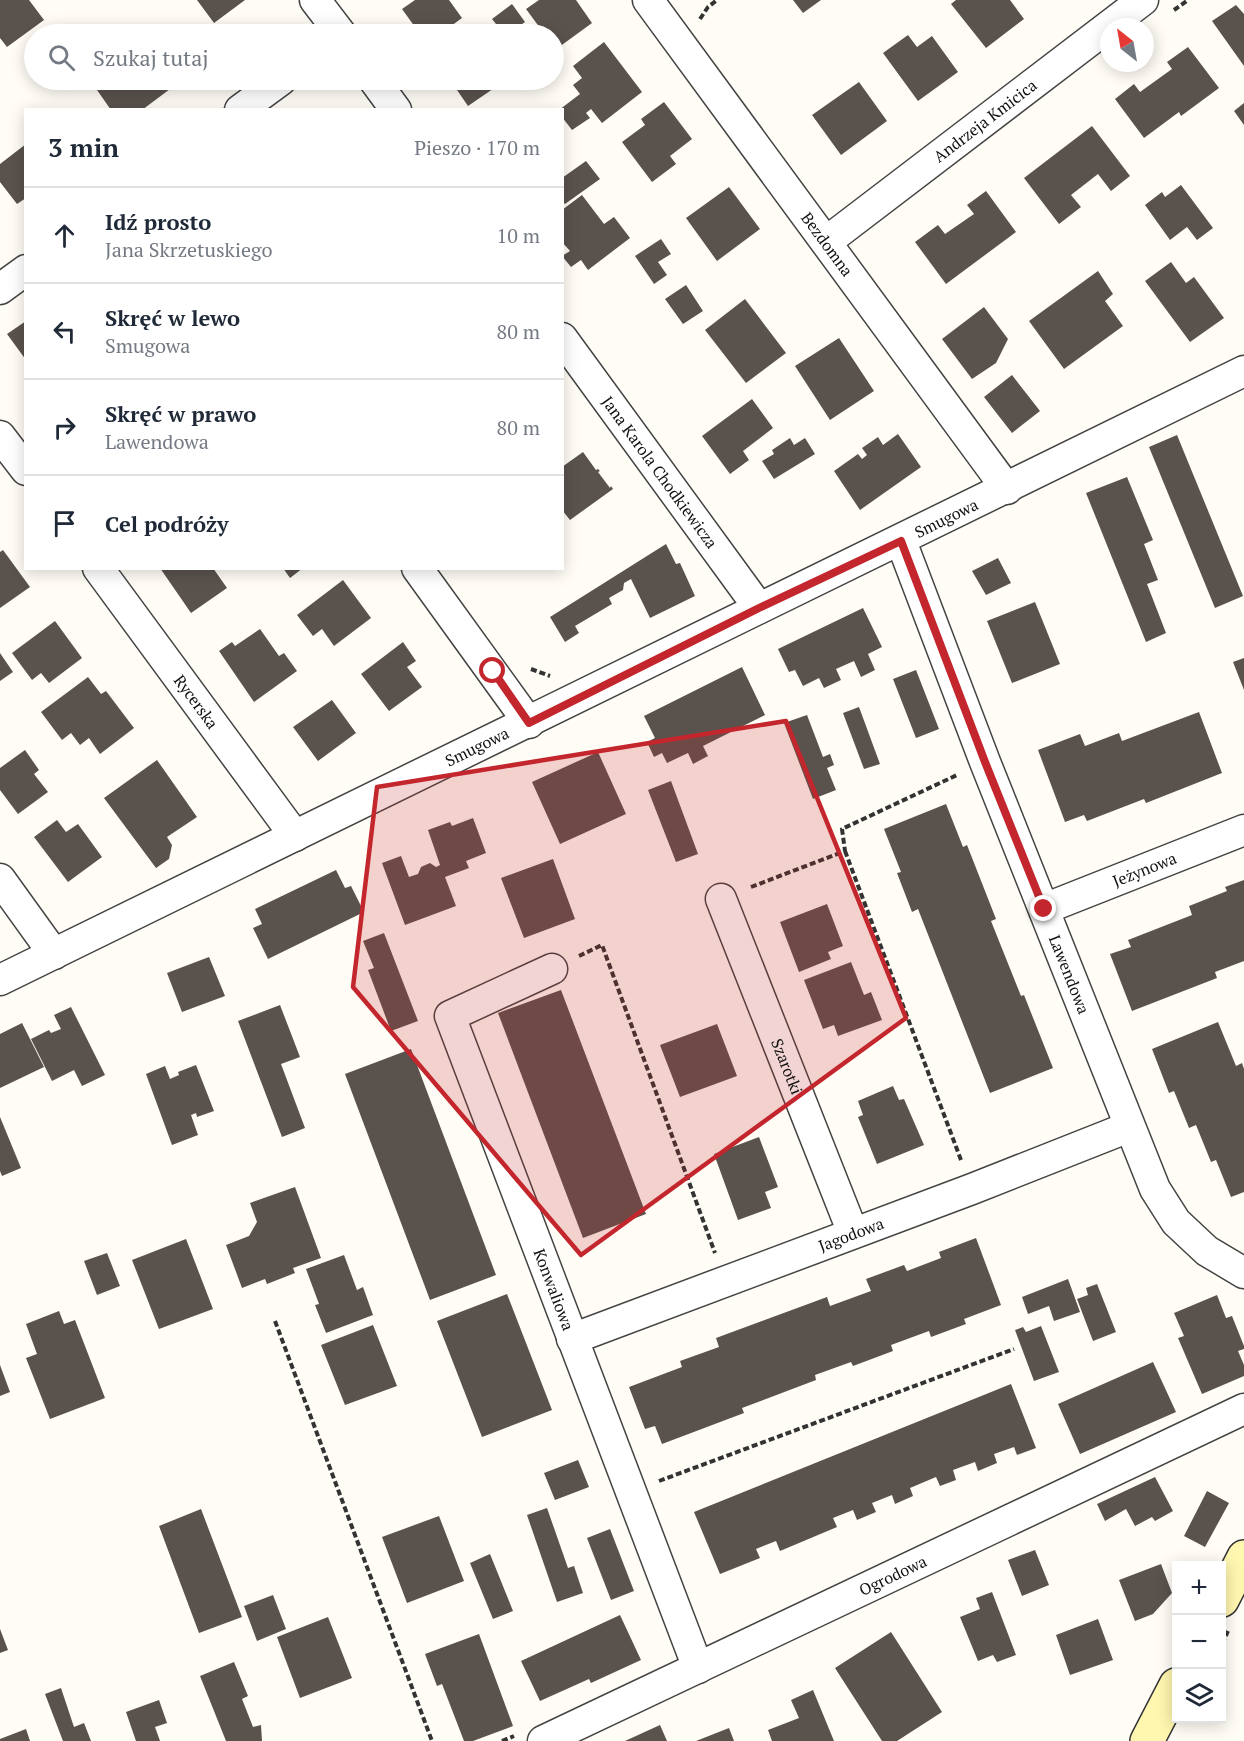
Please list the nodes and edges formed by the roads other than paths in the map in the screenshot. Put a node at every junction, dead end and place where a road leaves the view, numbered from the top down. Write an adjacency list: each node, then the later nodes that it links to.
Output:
1 (315, 0): 4 (street)
2 (1143, 0): 9 (street, Andrzeja Kmicica)
3 (663, 5): 9 (street, Bezdomna)
4 (333, 24)
5 (267, 90): 7 (street)
6 (381, 90): 8 (street)
7 (243, 108)
8 (395, 108)
9 (826, 242): 16 (street, Bezdomna)
10 (24, 271): 11 (street)
11 (0, 289)
12 (564, 341): 20 (street, Jana Karola Chodkiewicza)
13 (1244, 371): 16 (street, Smugowa)
14 (0, 436): 15 (street)
15 (24, 467)
16 (1007, 489): 17 (street, Smugowa)
17 (901, 541): 20 (street, Smugowa); 26 (street, Lawendowa)
18 (99, 570): 23 (street, Rycerska)
19 (418, 570): 21 (street)
20 (759, 608): 21 (street, Smugowa)
21 (529, 723): 23 (street, Smugowa)
22 (1244, 831): 26 (street, Jeżynowa)
23 (295, 836): 27 (street, Smugowa)
24 (0, 879): 27 (street)
25 (721, 899): 31 (street, Szarotki)
26 (1044, 909): 30 (street, Lawendowa)
27 (54, 954): 29 (street, Smugowa)
28 (552, 969): 33 (street, Konwaliowa)
29 (0, 980)
30 (1129, 1127): 31 (street, Jagodowa); 32 (street, Lawendowa)
31 (853, 1233): 33 (street, Jagodowa)
32 (1244, 1273)
33 (572, 1340): 37 (street, Konwaliowa)
34 (1244, 1409): 37 (street, Ogrodowa)
35 (1244, 1557): 36 (street)
36 (1226, 1591)
37 (698, 1668): 39 (street, Ogrodowa)
38 (1172, 1693): 40 (street)
39 (543, 1741)
40 (1147, 1741)

